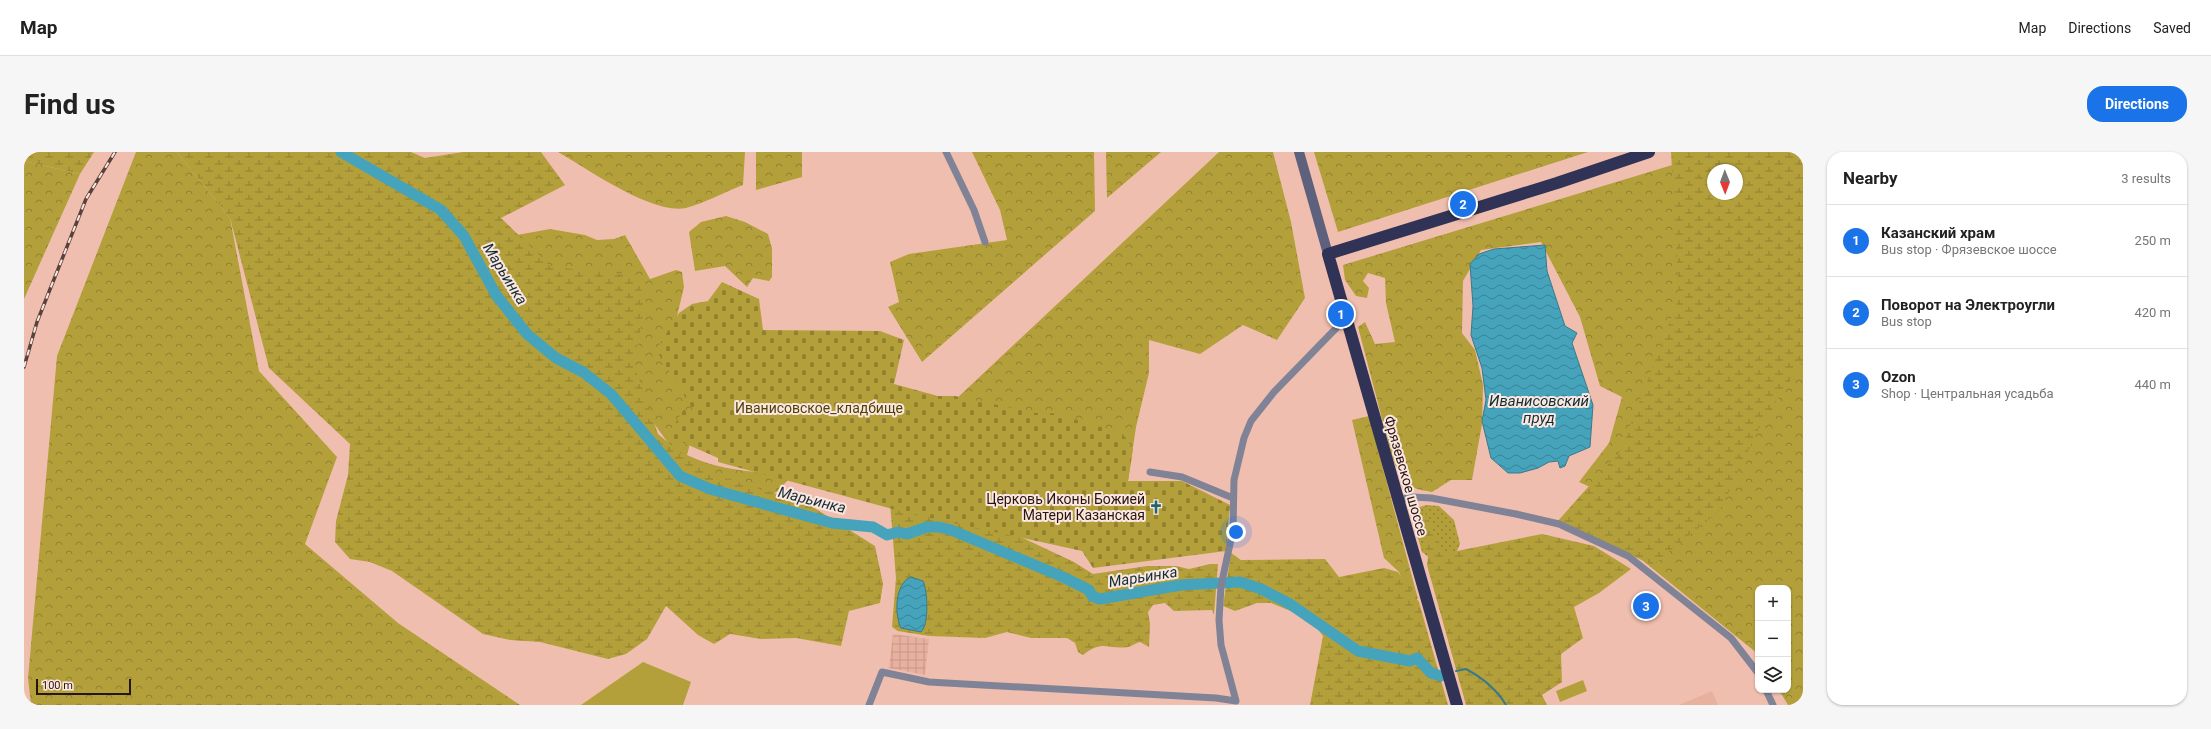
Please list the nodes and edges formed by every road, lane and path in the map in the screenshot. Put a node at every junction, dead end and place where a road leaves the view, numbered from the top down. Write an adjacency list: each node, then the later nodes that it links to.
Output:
1 (946, 152): 4 (street)
2 (1299, 152): 5 (street)
3 (1650, 152): 5 (highway)
4 (985, 242)
5 (1328, 254): 6 (highway, Фрязевское шоссе)
6 (1346, 318): 8 (street); 9 (highway, Фрязевское шоссе)
7 (1150, 472): 8 (street)
8 (1233, 498): 12 (street)
9 (1397, 500): 10 (street); 14 (highway, Фрязевское шоссе)
10 (1755, 669)
11 (1767, 693): 15 (street)
12 (1236, 703): 13 (street)
13 (869, 705)
14 (1457, 705)
15 (1773, 705)

